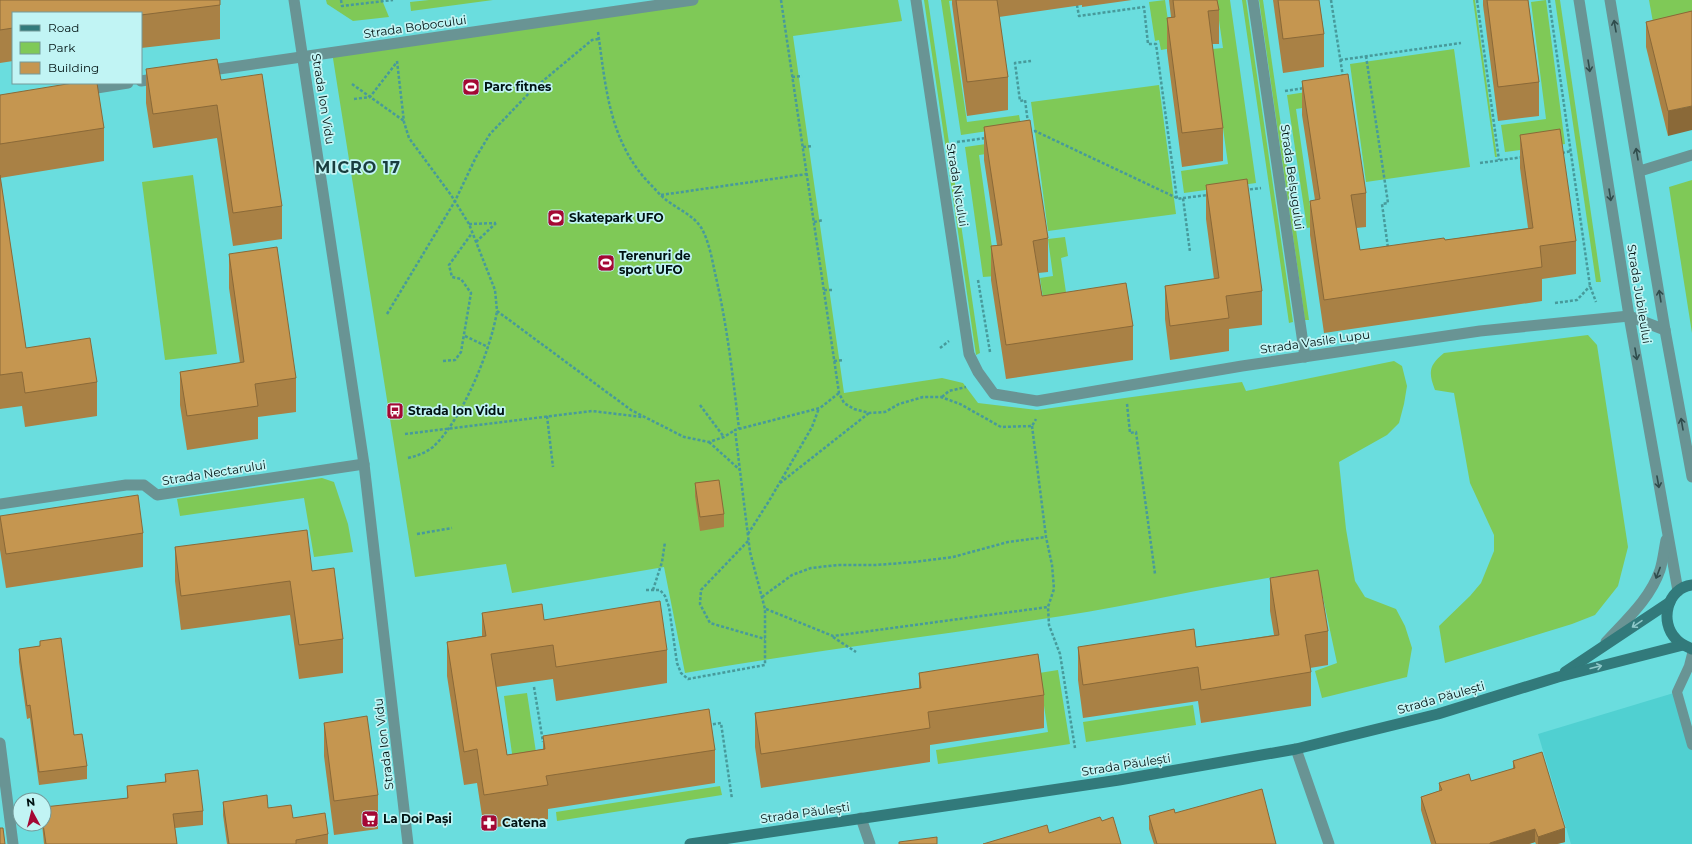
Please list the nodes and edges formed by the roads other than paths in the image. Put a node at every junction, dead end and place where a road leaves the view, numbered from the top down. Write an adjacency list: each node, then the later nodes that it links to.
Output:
1 (294, 0): 7 (street, Strada Ion Vidu)
2 (693, 0): 7 (street, Strada Bobocului)
3 (916, 0): 18 (street, Strada Nicului)
4 (1253, 0): 17 (street, Strada Belșugului)
5 (1579, 0): 15 (street, Strada Jubileului, one-way to 15)
6 (1610, 0): 14 (street, Strada Jubileului, one-way to 6)
7 (303, 57): 8 (street, Strada Bobocului); 19 (street, Strada Ion Vidu)
8 (193, 73)
9 (171, 76): 10 (street)
10 (142, 81)
11 (121, 84): 12 (street)
12 (75, 91)
13 (1692, 155): 14 (street)
14 (1640, 171): 16 (street, Strada Jubileului, one-way to 14)
15 (1629, 316): 16 (street, Strada Vasile Lupu); 17 (street, Strada Vasile Lupu); 22 (street, Strada Jubileului, one-way to 22)
16 (1665, 330): 20 (street, Strada Jubileului, one-way to 16)
17 (1305, 357): 18 (street, Strada Vasile Lupu)
18 (978, 372)
19 (364, 464): 21 (street, Strada Nectarului); 35 (street, Strada Ion Vidu)
20 (1692, 476)
21 (0, 504)
22 (1667, 536): 24 (street, Strada Jubileului); 27 (street, one-way to 27)
23 (1692, 585): 24 (main road)
24 (1678, 591): 25 (main road)
25 (1670, 602): 26 (main road); 27 (main road, Strada Păulești, one-way to 27)
26 (1687, 647): 29 (main road, Strada Păulești, one-way to 26)
27 (1599, 649): 29 (main road, Strada Păulești)
28 (1692, 654): 31 (lane)
29 (1558, 677): 32 (main road, Strada Păulești)
30 (0, 743): 34 (street)
31 (1692, 745)
32 (1296, 749): 33 (main road, Strada Păulești); 38 (street)
33 (861, 818): 36 (main road, Strada Păulești); 37 (street)
34 (13, 844)
35 (408, 844)
36 (690, 844)
37 (870, 844)
38 (1329, 844)

